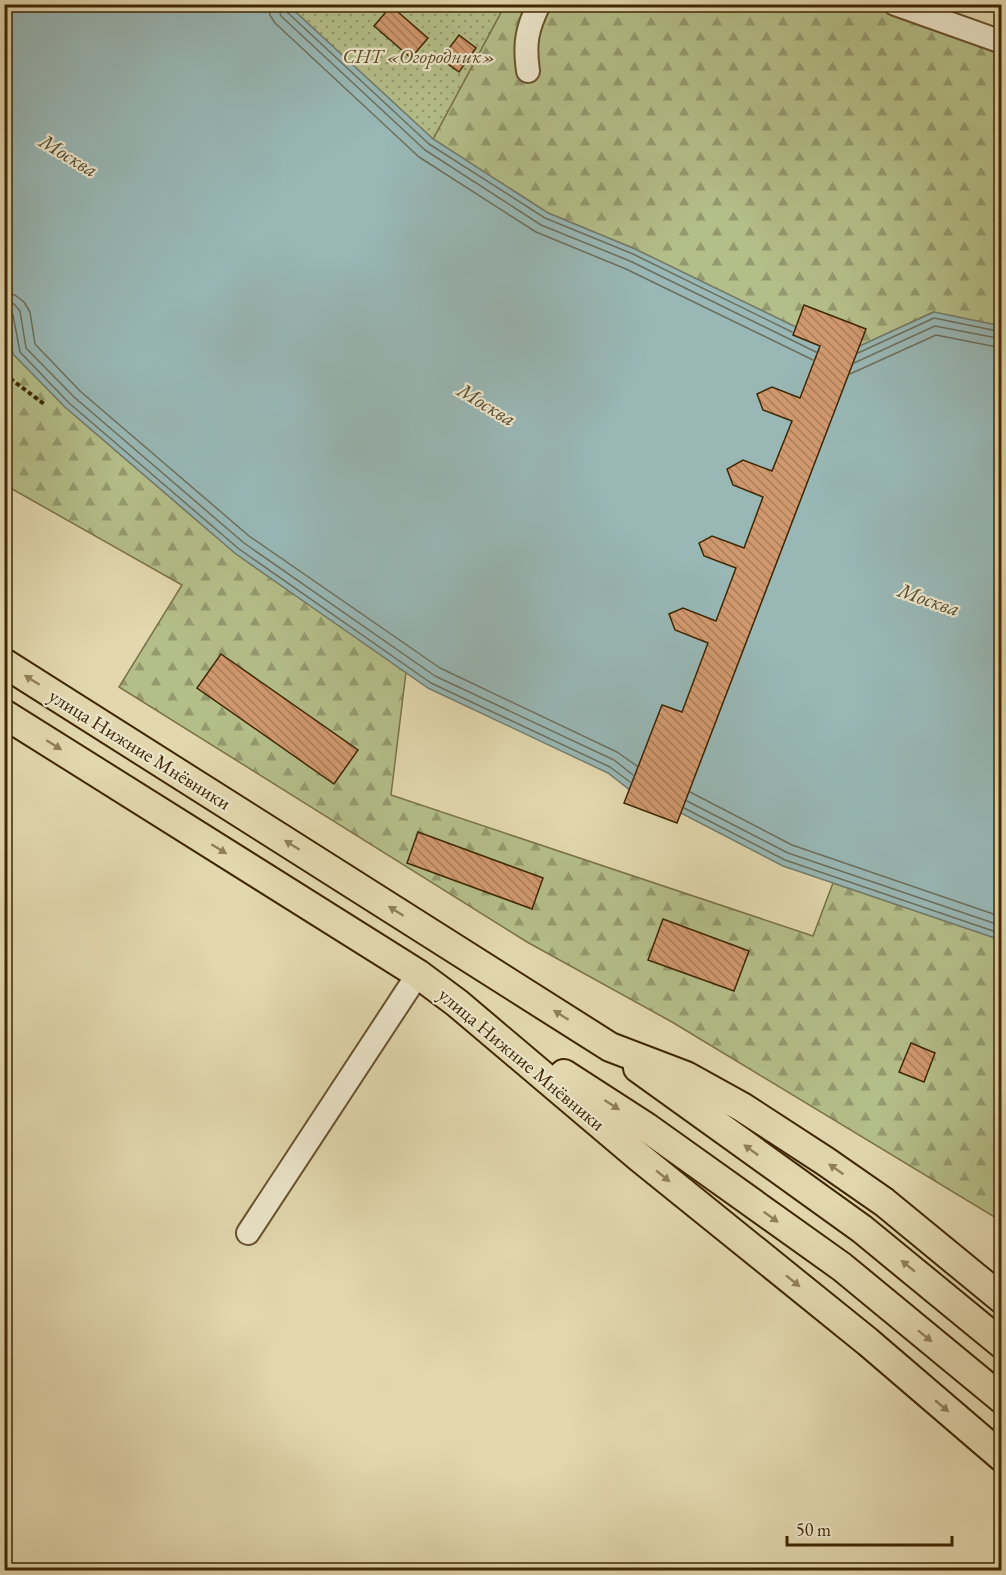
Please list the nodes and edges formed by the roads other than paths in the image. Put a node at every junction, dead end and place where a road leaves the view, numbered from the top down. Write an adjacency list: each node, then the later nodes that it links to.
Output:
1 (539, 4): 4 (street)
2 (895, 4): 3 (street)
3 (1002, 42)
4 (528, 70)
5 (4, 663): 9 (main road, улица Нижние Мнёвники, one-way to 5)
6 (4, 714): 7 (main road, улица Нижние Мнёвники, one-way to 7)
7 (418, 974): 8 (main road, улица Нижние Мнёвники); 10 (street)
8 (457, 1004): 13 (main road, one-way to 13); 14 (main road, улица Нижние Мнёвники, one-way to 14)
9 (610, 1047): 11 (main road, улица Нижние Мнёвники, one-way to 9); 12 (main road, one-way to 9)
10 (248, 1233)
11 (1002, 1299)
12 (1002, 1344)
13 (1002, 1399)
14 (1002, 1457)

